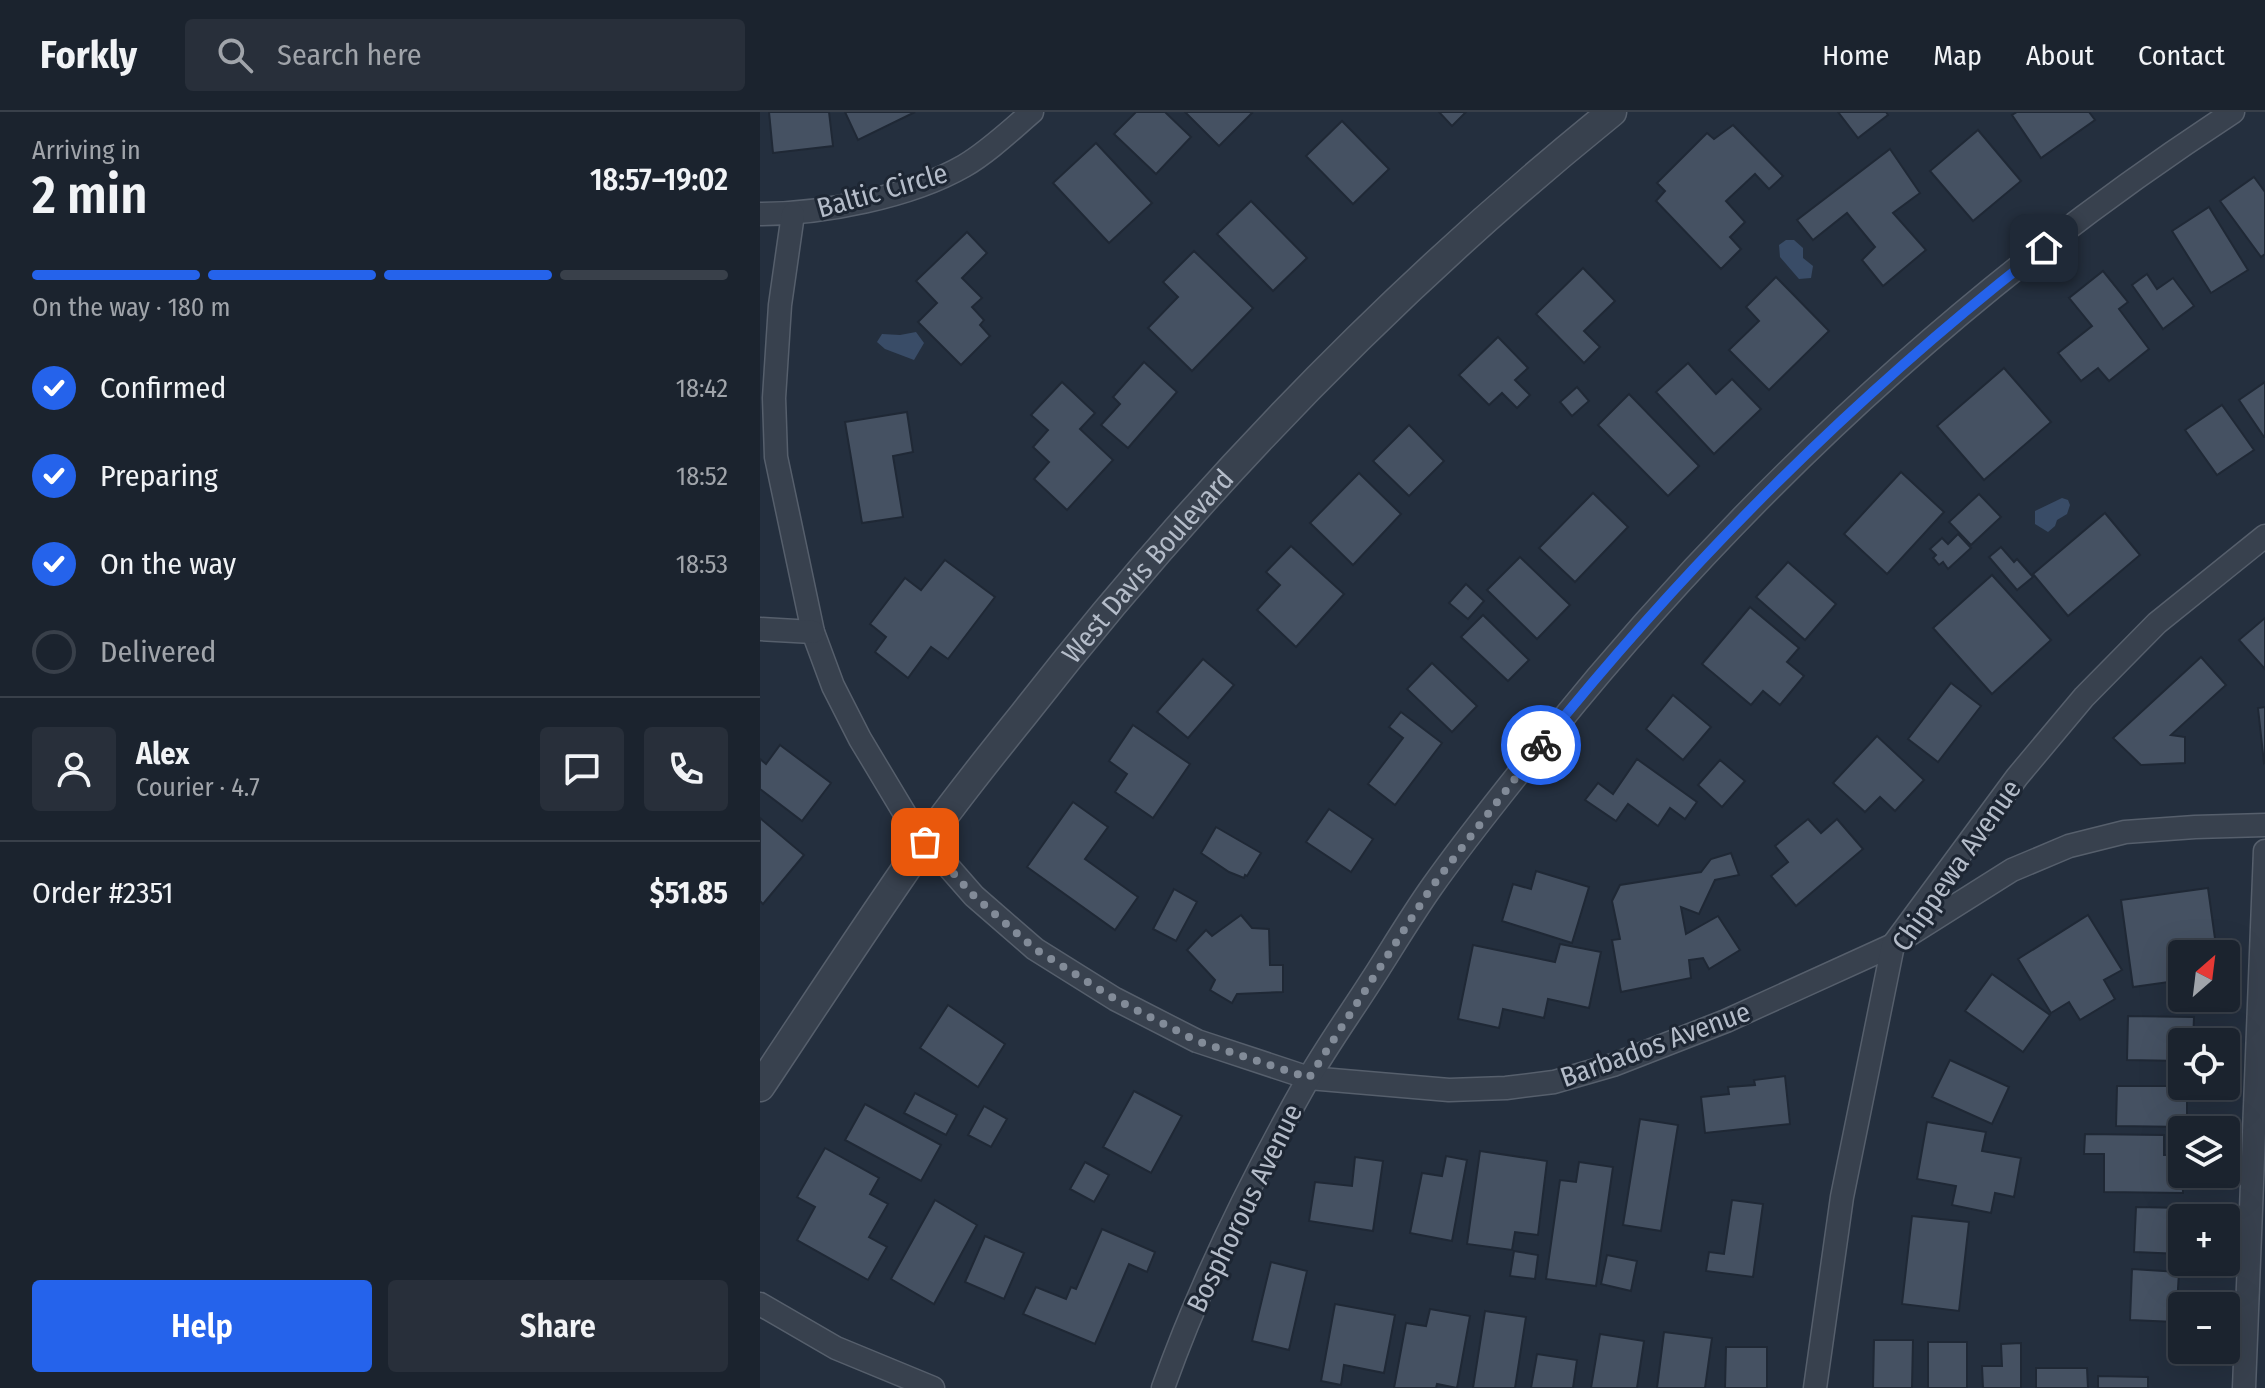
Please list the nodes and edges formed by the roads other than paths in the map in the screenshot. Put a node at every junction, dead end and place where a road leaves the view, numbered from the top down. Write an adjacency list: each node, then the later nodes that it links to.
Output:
1 (1032, 112): 5 (street, Baltic Circle)
2 (1612, 112): 10 (street, West Davis Boulevard)
3 (2233, 112): 13 (street, Bosphorous Avenue)
4 (760, 214): 5 (street, Baltic Circle)
5 (793, 214): 8 (street, Barbados Avenue)
6 (2265, 536): 12 (street, Chippewa Avenue)
7 (760, 629): 8 (street)
8 (813, 632): 10 (street, Barbados Avenue)
9 (2265, 825): 12 (street, Barbados Avenue)
10 (925, 842): 13 (street, Barbados Avenue); 14 (street, West Davis Boulevard)
11 (2265, 851): 19 (street)
12 (1893, 945): 13 (street, Barbados Avenue); 18 (street, Chippewa Avenue)
13 (1309, 1078): 17 (street, Bosphorous Avenue)
14 (760, 1087)
15 (760, 1304): 16 (street)
16 (933, 1388)
17 (1163, 1388)
18 (1815, 1388)
19 (2244, 1388)

